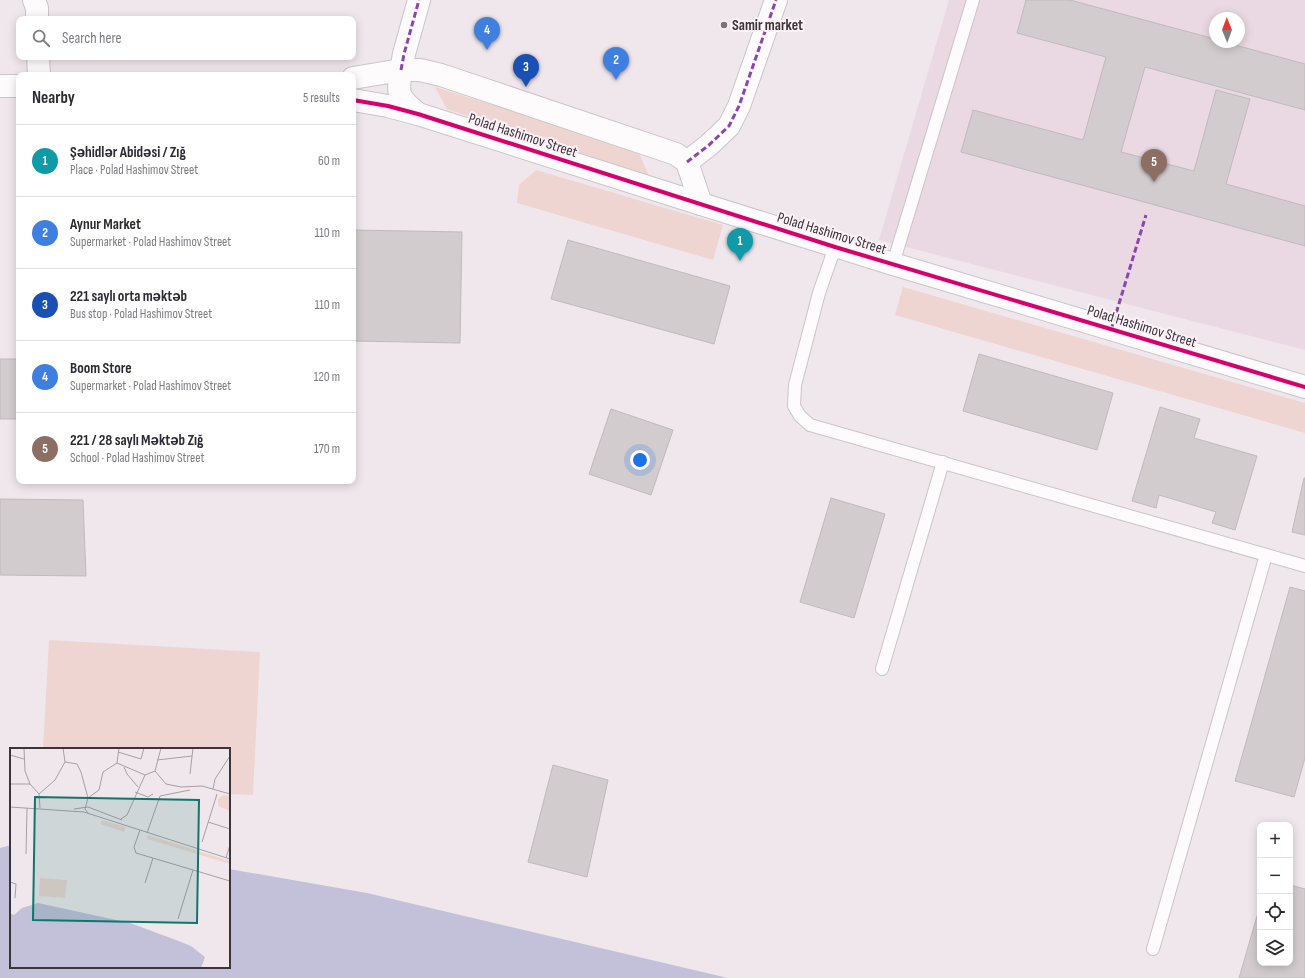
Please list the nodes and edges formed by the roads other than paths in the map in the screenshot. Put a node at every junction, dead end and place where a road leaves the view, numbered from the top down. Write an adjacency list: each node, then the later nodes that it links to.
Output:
1 (34, 0): 5 (street)
2 (419, 0): 7 (street)
3 (776, 0): 14 (street)
4 (972, 0): 17 (lane)
5 (37, 16)
6 (38, 60): 8 (street)
7 (402, 70): 9 (street); 13 (street); 14 (street)
8 (39, 72)
9 (356, 78)
10 (0, 86): 11 (street)
11 (16, 86)
12 (356, 101): 13 (street, Polad Hashimov Street)
13 (418, 114): 15 (street, Polad Hashimov Street)
14 (687, 162): 15 (street)
15 (701, 204): 16 (street, Polad Hashimov Street)
16 (835, 246): 17 (street, Polad Hashimov Street); 19 (lane)
17 (893, 264): 18 (street, Polad Hashimov Street)
18 (1305, 387)
19 (943, 462): 20 (lane); 22 (lane)
20 (1266, 555): 21 (lane); 23 (lane)
21 (1305, 566)
22 (882, 669)
23 (1153, 949)

